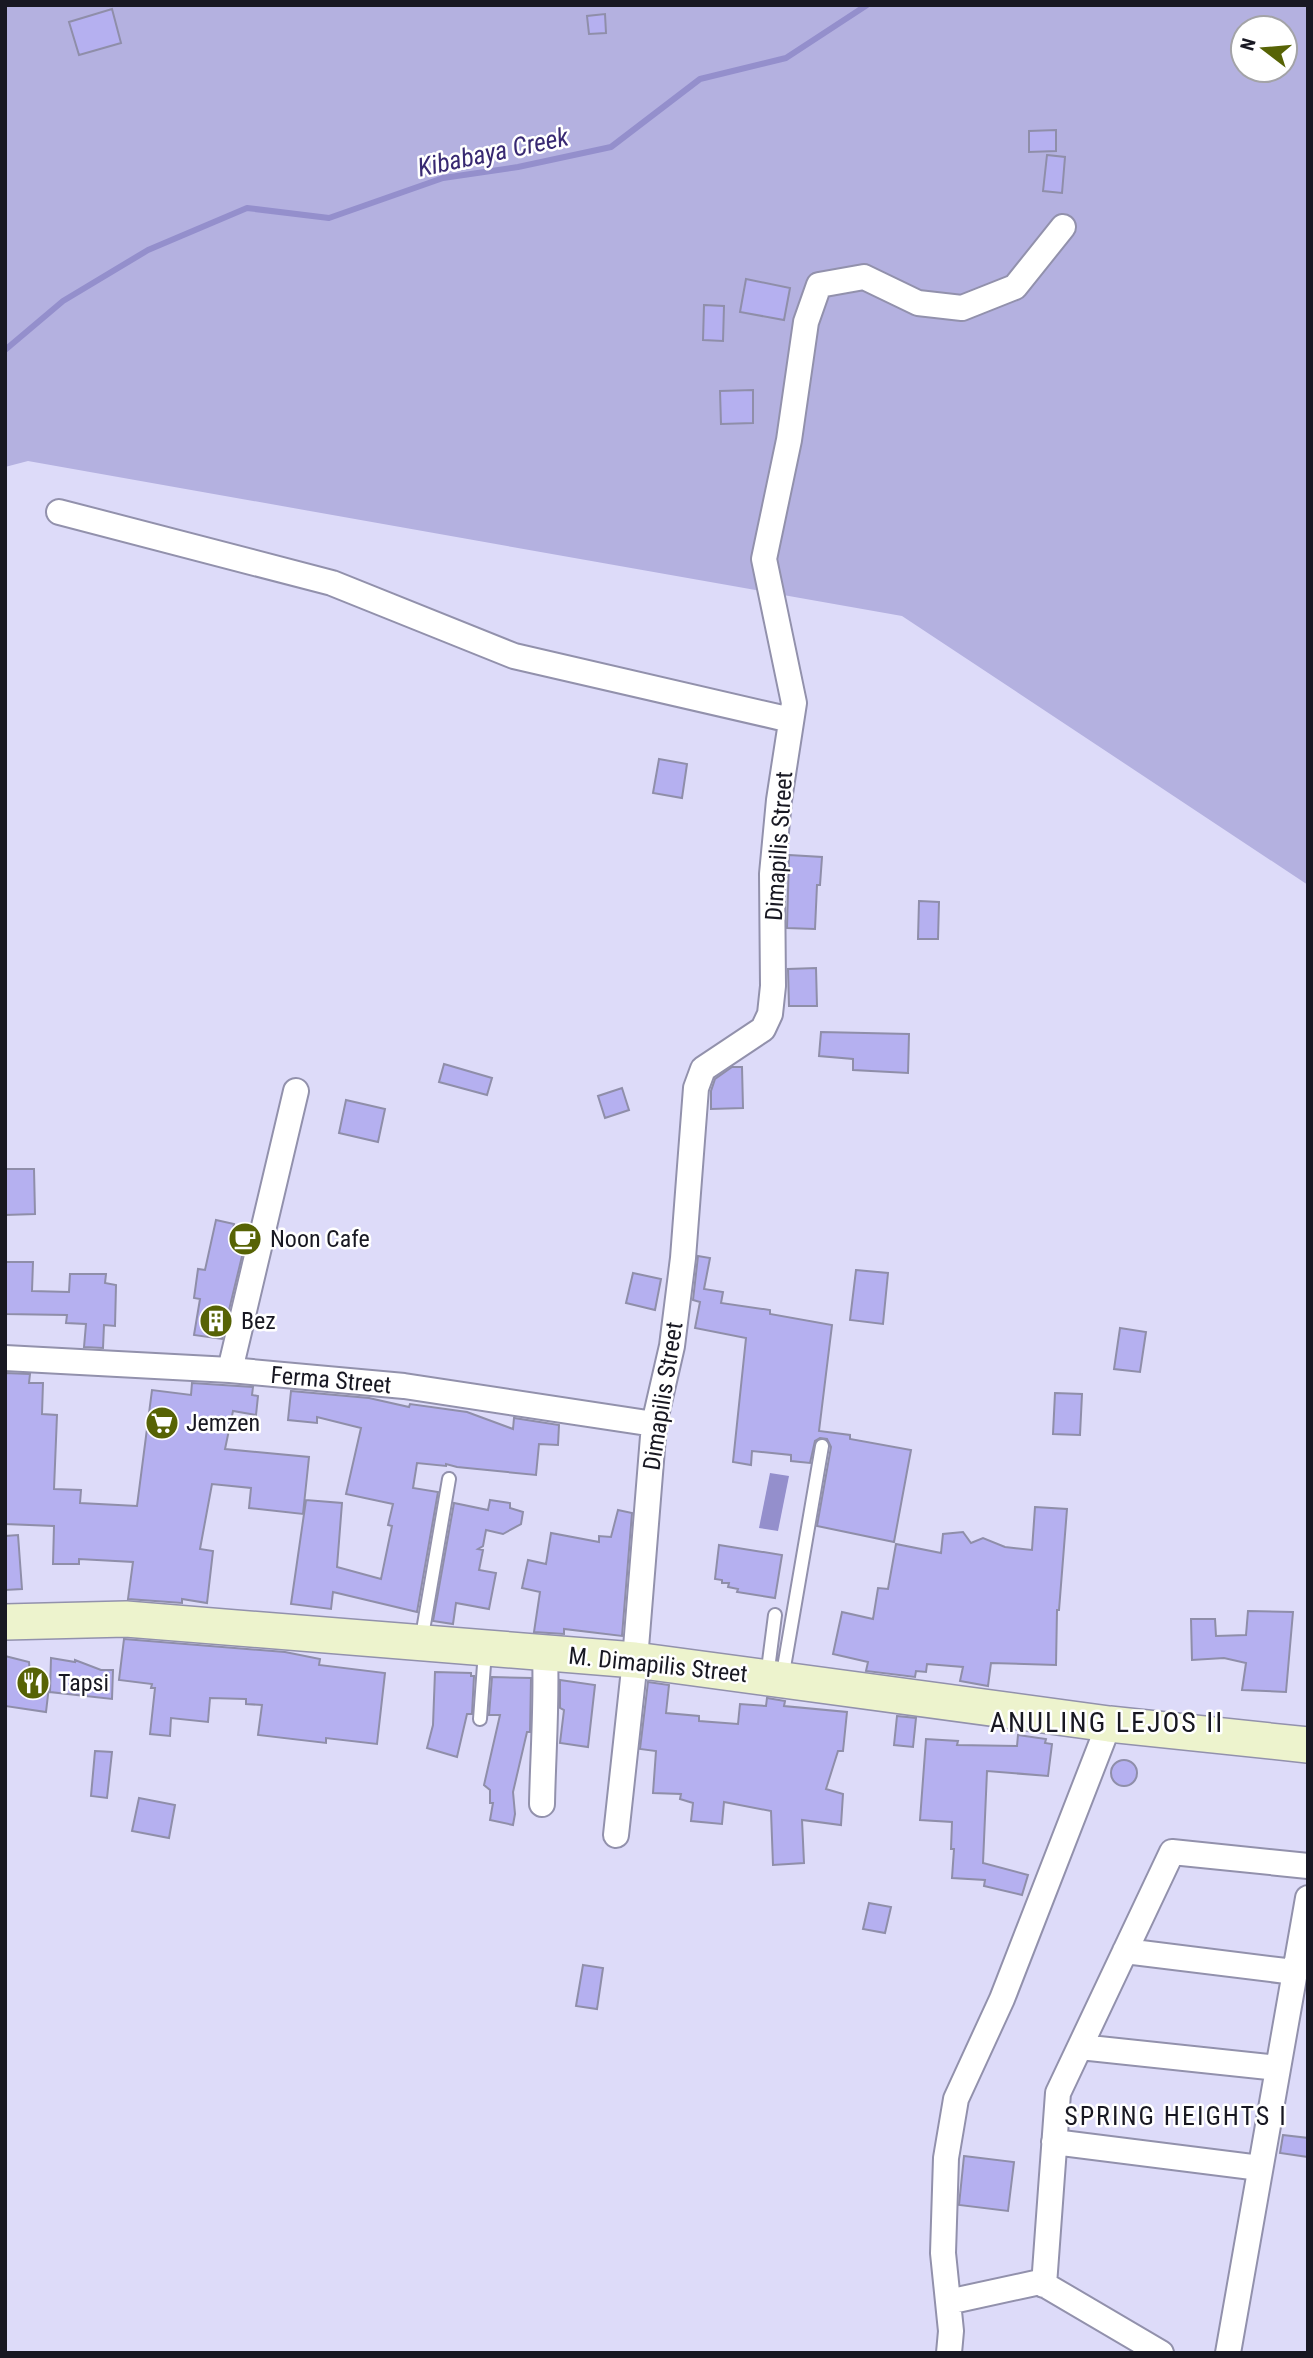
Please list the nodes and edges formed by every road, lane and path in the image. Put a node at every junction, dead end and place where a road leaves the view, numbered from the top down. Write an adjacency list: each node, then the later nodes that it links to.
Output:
1 (1063, 227): 3 (street, Dimapilis Street)
2 (59, 512): 3 (street)
3 (791, 720): 7 (street, Dimapilis Street)
4 (296, 1091): 6 (street)
5 (5, 1358): 6 (street, Ferma Street)
6 (230, 1370): 7 (street, Ferma Street)
7 (653, 1424): 15 (street, Dimapilis Street)
8 (822, 1446): 16 (lane)
9 (449, 1479): 12 (lane)
10 (775, 1615): 16 (lane)
11 (5, 1622): 12 (main road, M. Dimapilis Street)
12 (421, 1642): 13 (main road, M. Dimapilis Street)
13 (485, 1647): 14 (main road, M. Dimapilis Street); 17 (lane)
14 (545, 1653): 15 (main road, M. Dimapilis Street); 20 (street)
15 (635, 1660): 16 (main road, M. Dimapilis Street); 21 (street, Dimapilis Street)
16 (774, 1679): 18 (main road, M. Dimapilis Street)
17 (480, 1719)
18 (1109, 1724): 19 (main road, M. Dimapilis Street); 31 (street)
19 (1308, 1745)
20 (542, 1804)
21 (616, 1835)
22 (1308, 1866): 24 (street)
23 (1308, 1898): 25 (street)
24 (1125, 1951): 25 (street); 26 (street)
25 (1294, 1972): 27 (street)
26 (1080, 2047): 27 (street); 28 (street)
27 (1278, 2068): 29 (street)
28 (1054, 2143): 29 (street); 30 (street)
29 (1260, 2168): 34 (street)
30 (1044, 2285): 31 (street); 33 (street)
31 (948, 2302): 32 (street)
32 (948, 2353)
33 (1161, 2353)
34 (1227, 2353)

